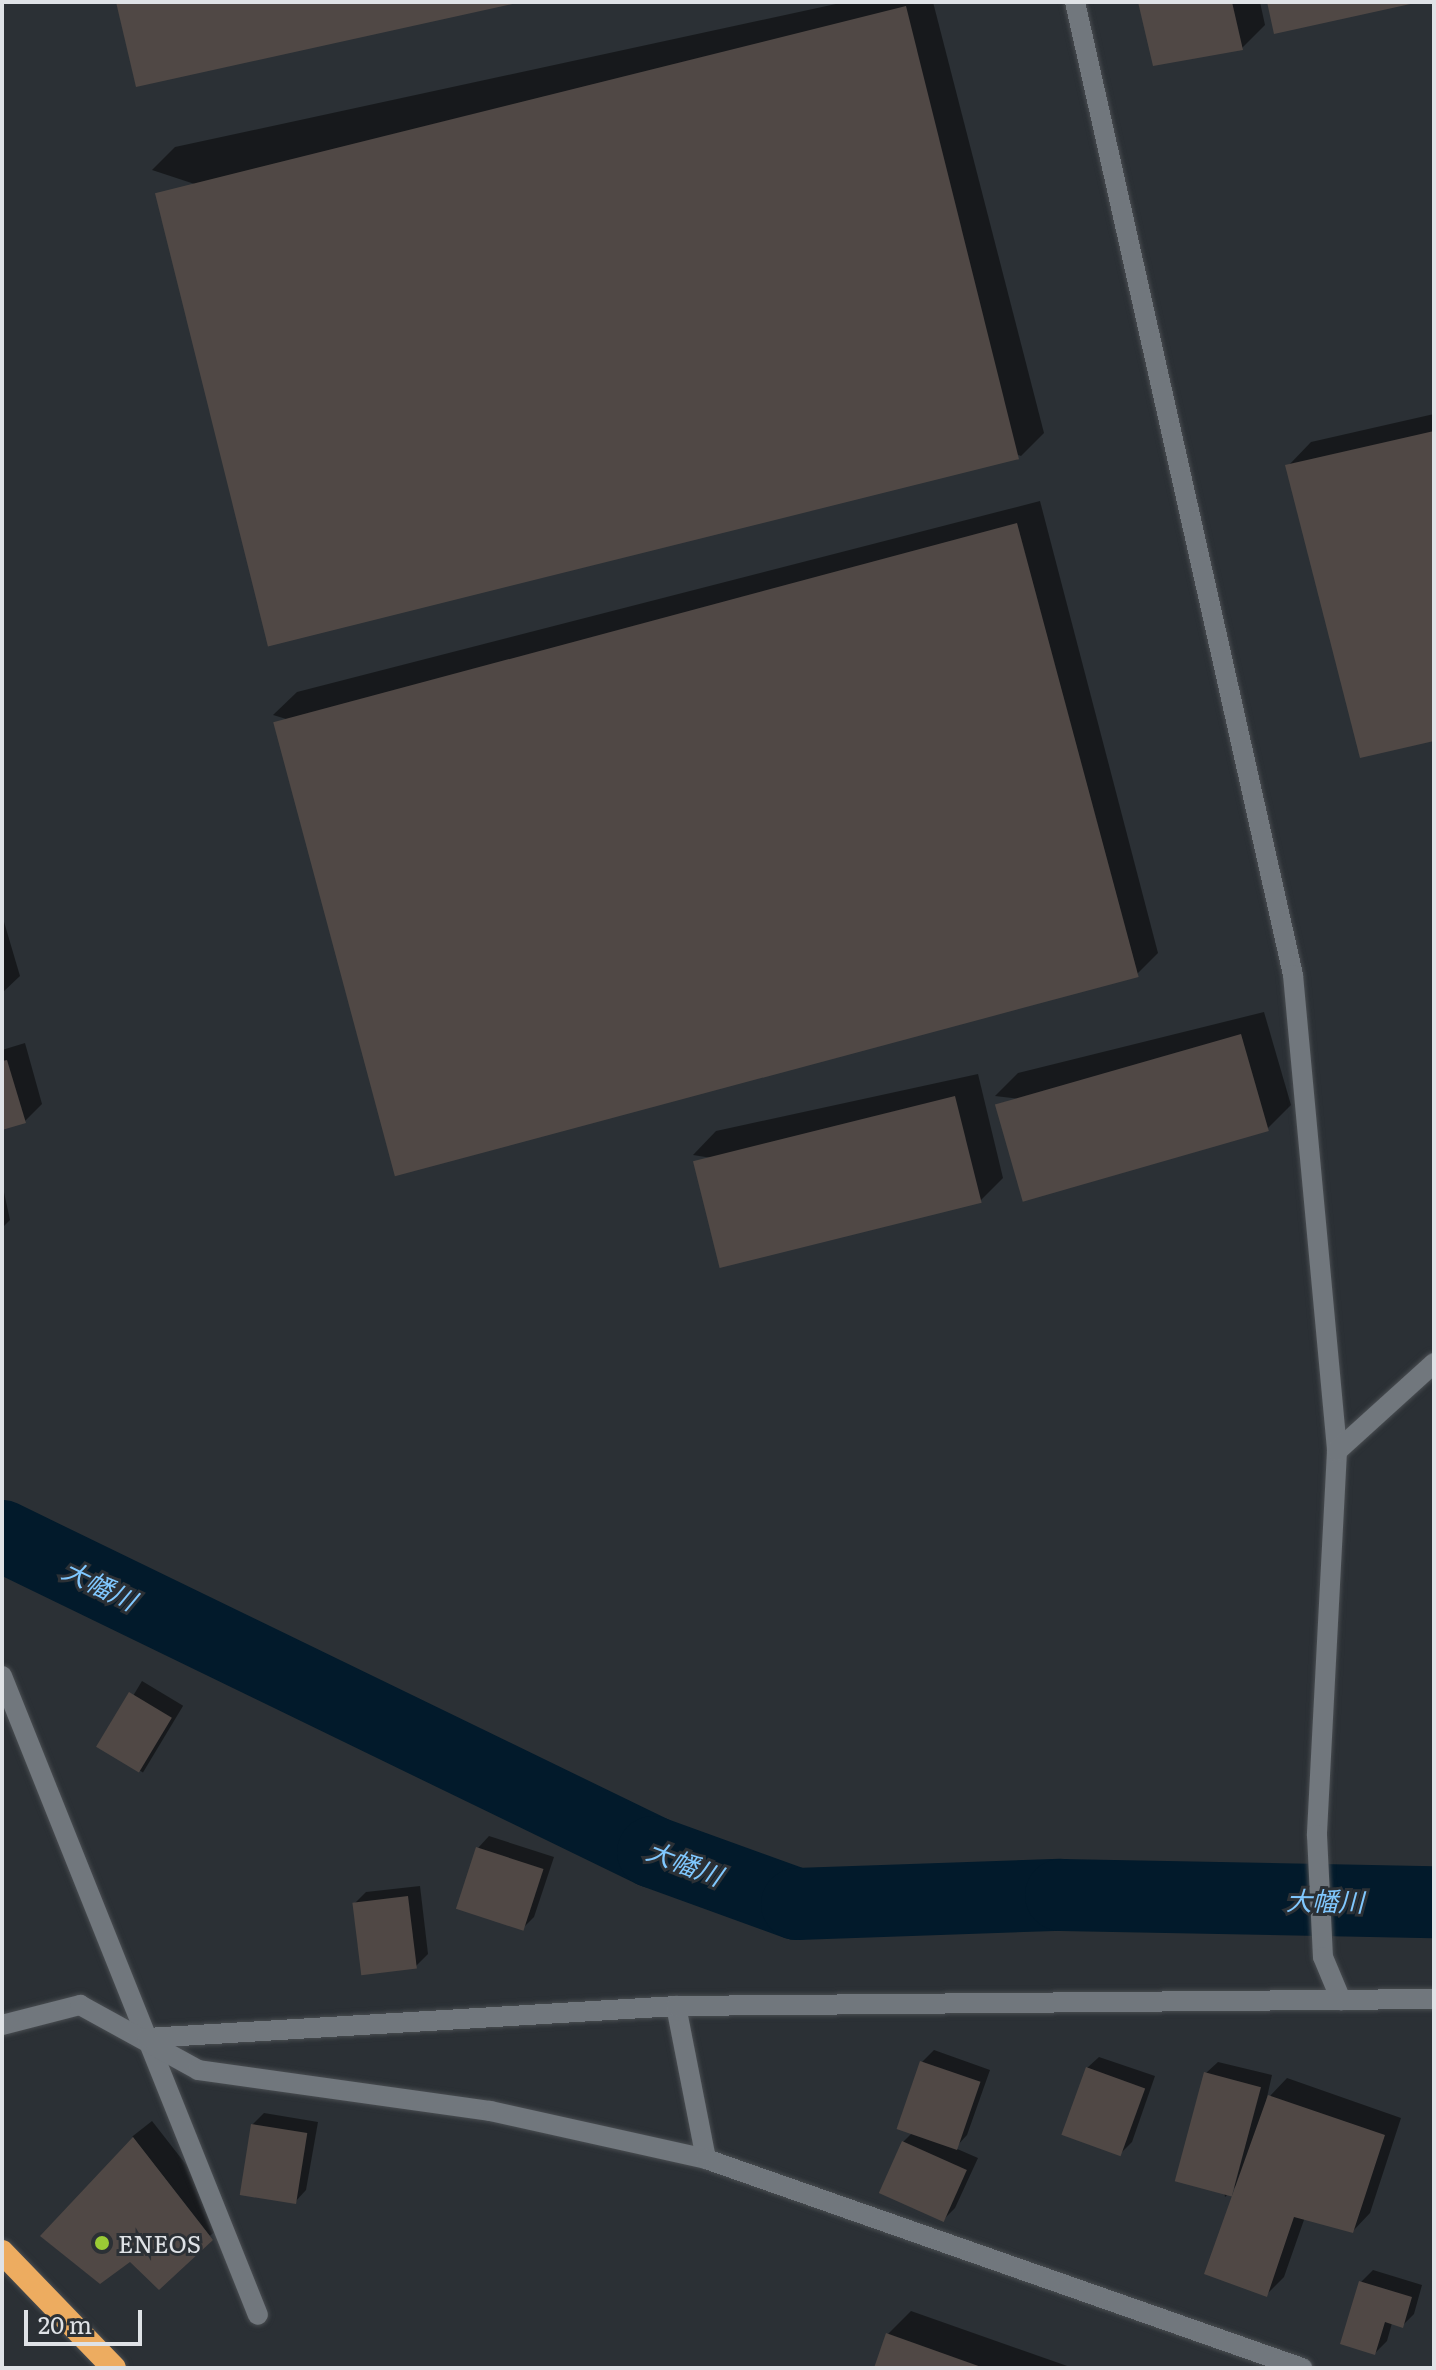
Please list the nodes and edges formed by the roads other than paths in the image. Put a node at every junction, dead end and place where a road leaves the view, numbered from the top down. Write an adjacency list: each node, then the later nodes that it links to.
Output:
1 (1075, 2): 3 (street)
2 (1434, 1363): 3 (street)
3 (1337, 1451): 6 (street)
4 (2, 1676): 9 (street)
5 (1434, 1999): 6 (street)
6 (1341, 2000): 7 (street)
7 (676, 2006): 9 (street); 10 (street)
8 (2, 2025): 9 (street)
9 (147, 2038): 10 (street); 12 (street)
10 (706, 2159): 14 (street)
11 (2, 2252): 13 (highway)
12 (258, 2315)
13 (114, 2368)
14 (1302, 2368)

